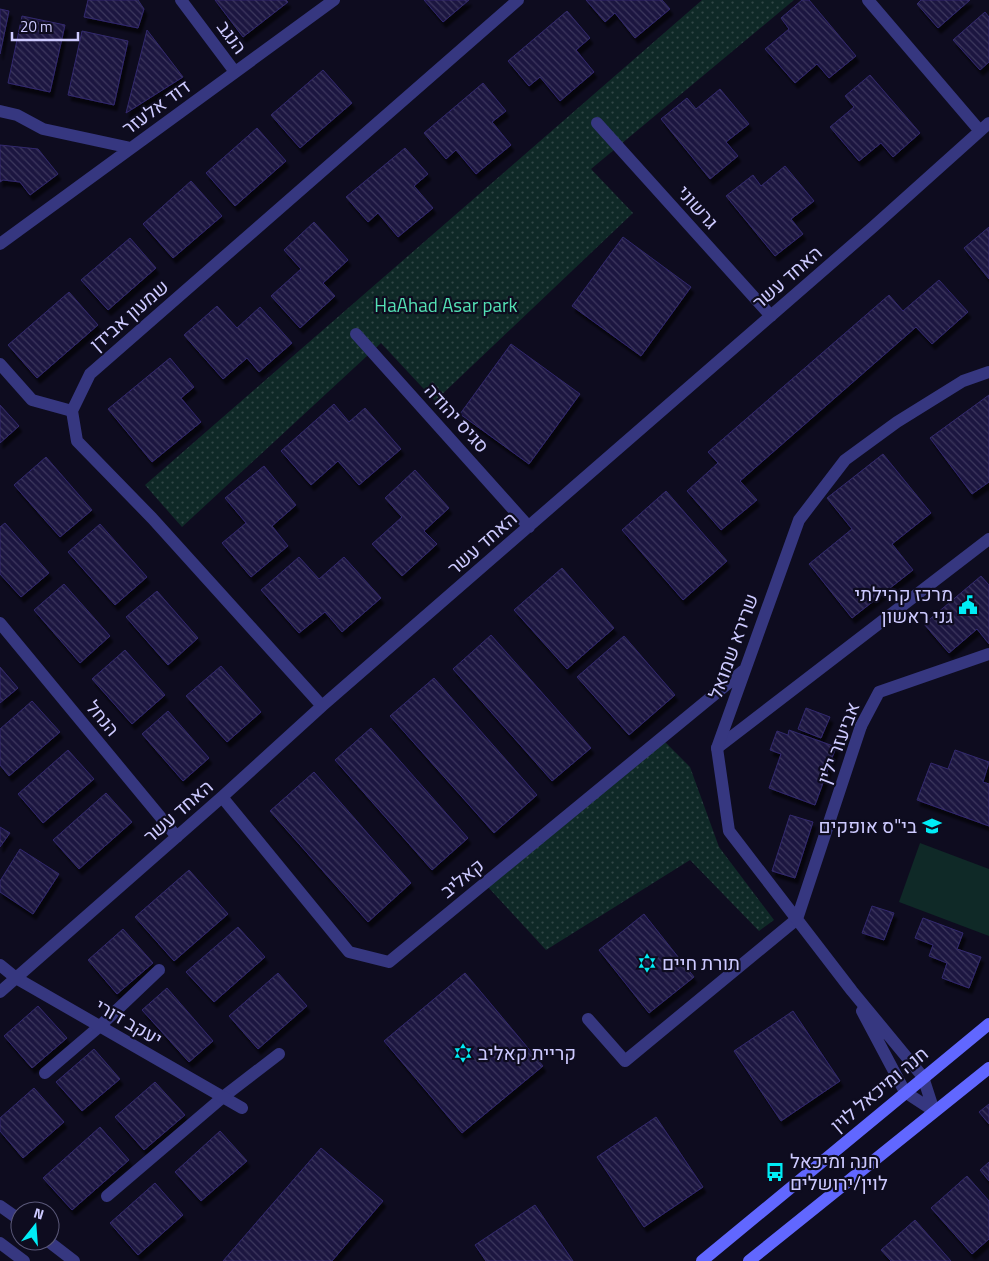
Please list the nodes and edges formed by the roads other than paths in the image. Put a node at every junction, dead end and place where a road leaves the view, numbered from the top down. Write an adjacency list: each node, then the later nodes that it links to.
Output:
1 (182, 0): 5 (street, הנגב)
2 (334, 0): 5 (street, דוד אלעזר)
3 (518, 0): 15 (street, שמעון אבידן)
4 (868, 0): 8 (street)
5 (234, 72): 9 (street, דוד אלעזר)
6 (0, 112): 9 (street)
7 (597, 124): 11 (street, גרשוני)
8 (984, 127): 11 (street, האחד עשר)
9 (131, 148): 10 (street, דוד אלעזר)
10 (0, 244)
11 (771, 316): 16 (street, האחד עשר)
12 (356, 334): 16 (street, סגיס יהודה)
13 (0, 364): 15 (street)
14 (989, 372): 20 (street, שרירא שמואל)
15 (72, 411): 21 (street)
16 (529, 527): 21 (street, האחד עשר)
17 (989, 538): 22 (street)
18 (0, 623): 24 (street, הנחל)
19 (989, 654): 25 (street, אביעזר ילין)
20 (745, 670): 22 (street, שרירא שמואל); 23 (street, קאליב)
21 (322, 706): 23 (street, האחד עשר)
22 (717, 748): 25 (street, שרירא שמואל)
23 (222, 797): 24 (street, האחד עשר)
24 (177, 837): 28 (street, האחד עשר)
25 (797, 919): 29 (street, שרירא שמואל); 31 (street)
26 (0, 965): 28 (street, יעקב דורי)
27 (160, 970): 33 (street)
28 (16, 978): 30 (street, האחד עשר); 33 (street, יעקב דורי)
29 (852, 991): 37 (street, שרירא שמואל); 38 (street, שרירא שמואל)
30 (0, 992)
31 (588, 1019)
32 (989, 1024): 37 (main road, חנה ומיכאל לוין)
33 (100, 1026): 36 (street); 39 (street, יעקב דורי)
34 (279, 1054): 39 (street)
35 (989, 1068): 41 (main road)
36 (45, 1073)
37 (923, 1077): 38 (main road, חנה ומיכאל לוין); 41 (street, שרירא שמואל)
38 (905, 1092): 41 (street, שרירא שמואל); 47 (main road, חנה ומיכאל לוין)
39 (223, 1097): 40 (street, יעקב דורי); 42 (street)
40 (242, 1108)
41 (934, 1111): 48 (main road)
42 (108, 1196)
43 (0, 1243): 45 (street)
44 (60, 1250): 46 (street)
45 (24, 1261)
46 (74, 1261)
47 (702, 1261)
48 (749, 1261)

